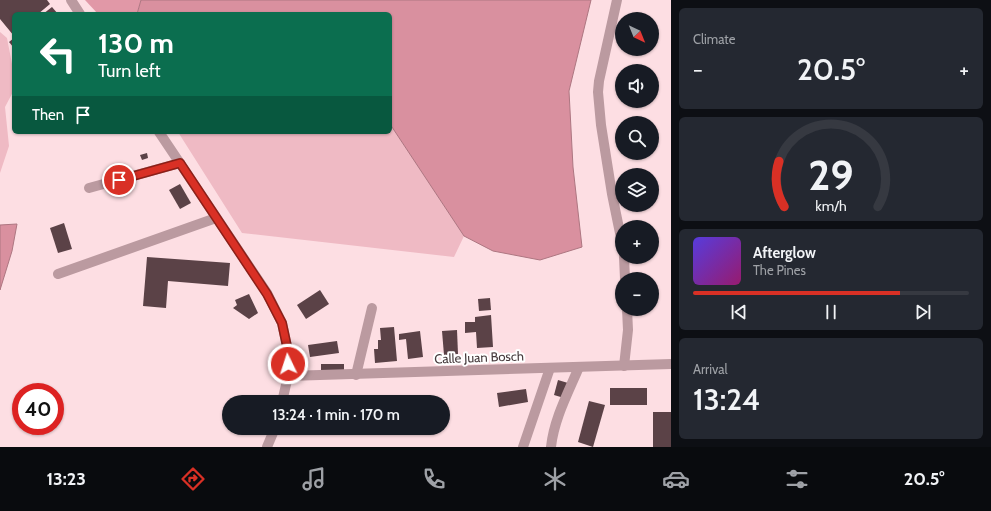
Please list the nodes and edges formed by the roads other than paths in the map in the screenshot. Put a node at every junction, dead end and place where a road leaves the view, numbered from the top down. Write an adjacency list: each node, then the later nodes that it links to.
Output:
1 (71, 0): 3 (street)
2 (617, 0): 8 (street)
3 (79, 12)
4 (160, 134): 5 (street)
5 (180, 163): 6 (street); 7 (street)
6 (88, 188)
7 (216, 218): 9 (street); 17 (street)
8 (617, 220)
9 (58, 274)
10 (372, 308): 16 (street)
11 (627, 316): 13 (street)
12 (671, 364): 13 (street, Calle Juan Bosch)
13 (624, 366): 14 (street, Calle Juan Bosch)
14 (579, 367): 15 (street, Calle Juan Bosch); 22 (street)
15 (550, 368): 16 (street, Calle Juan Bosch); 21 (street)
16 (356, 375): 17 (street, Calle Juan Bosch)
17 (288, 376): 18 (street)
18 (284, 395)
19 (272, 435): 20 (street)
20 (267, 447)
21 (523, 447)
22 (551, 447)

